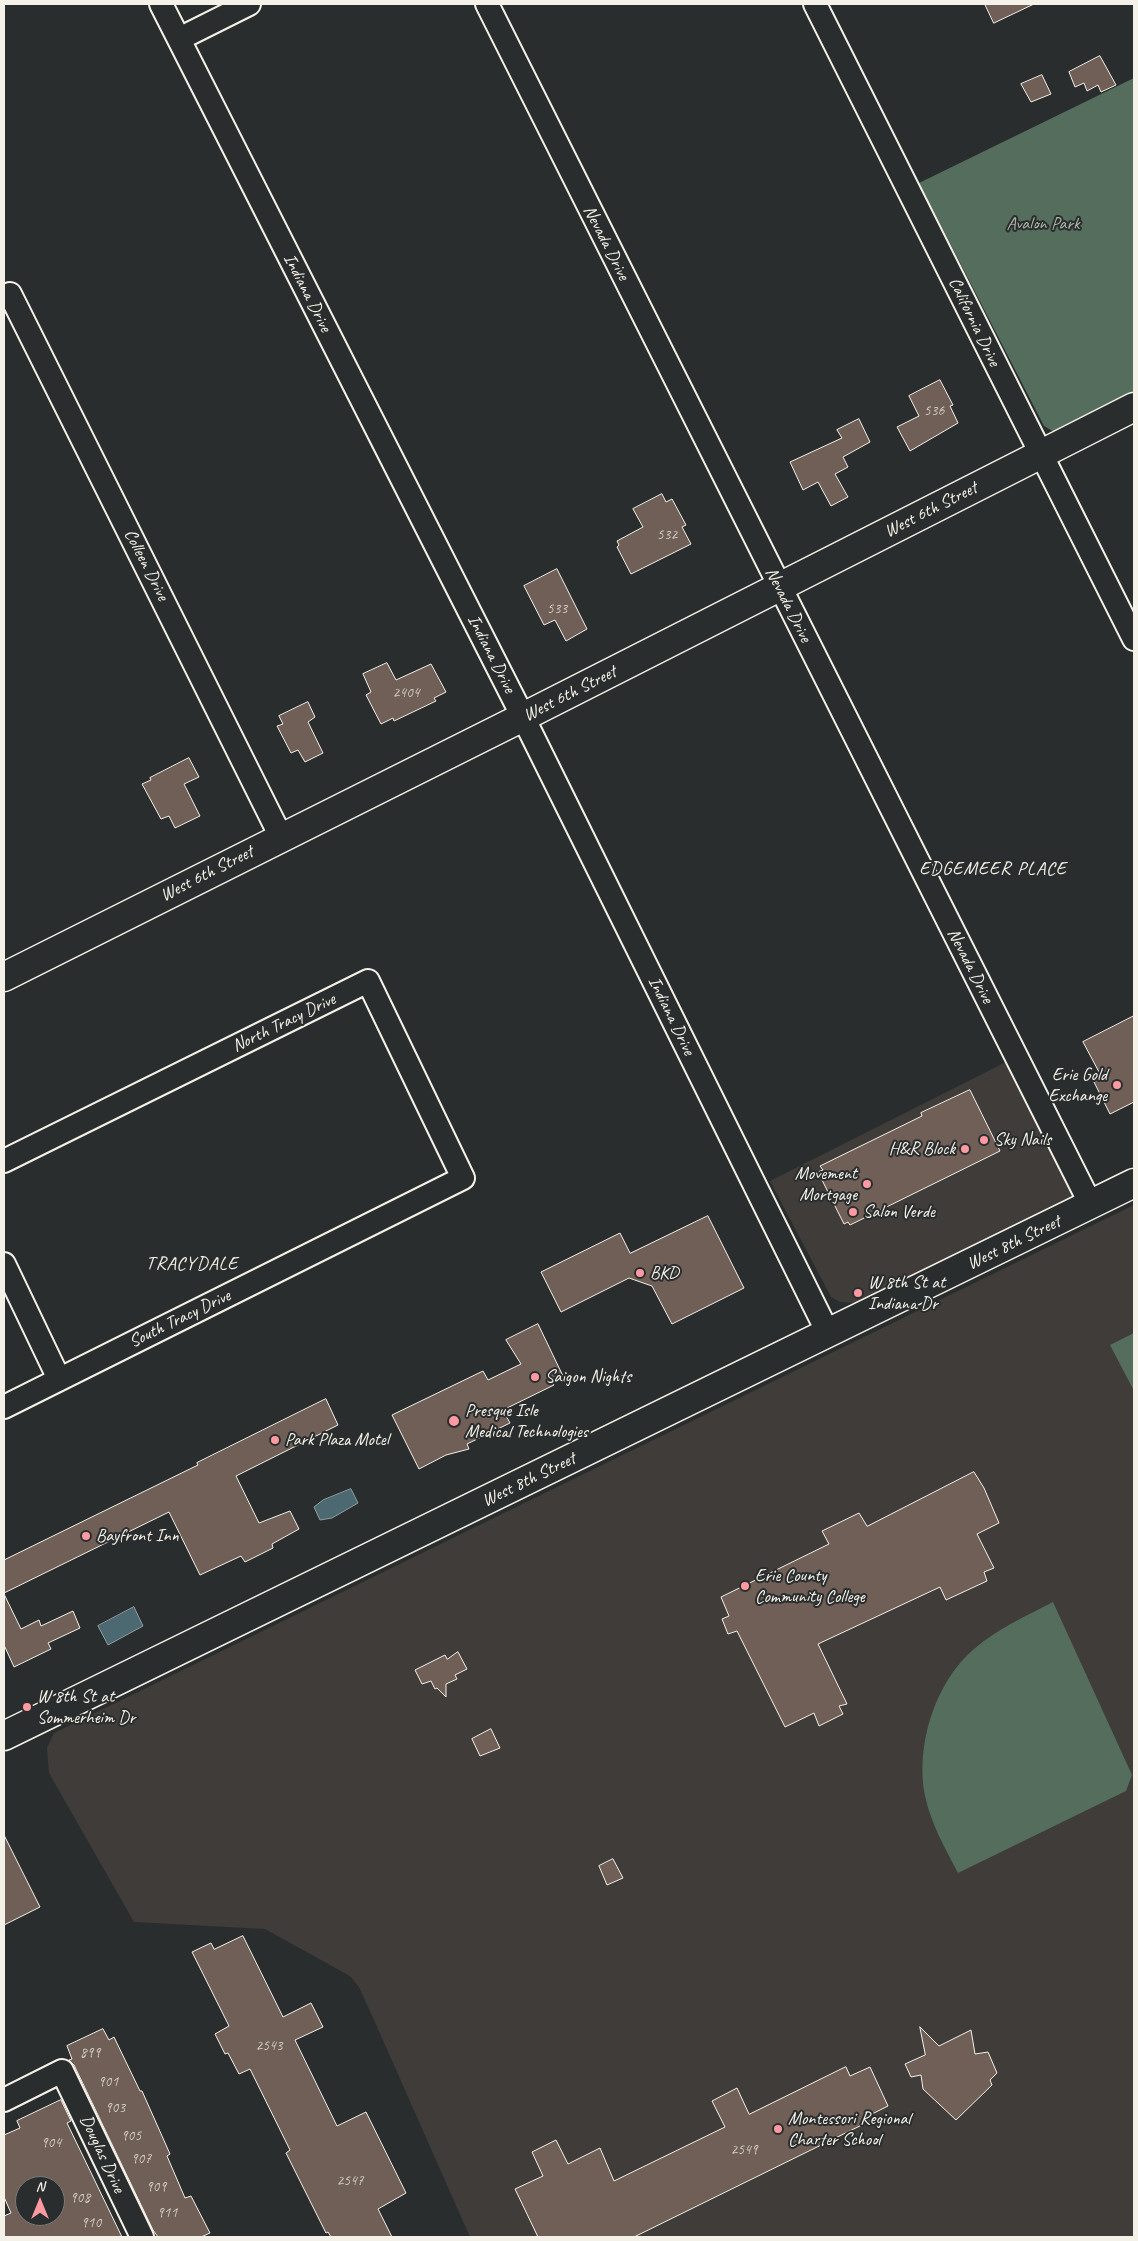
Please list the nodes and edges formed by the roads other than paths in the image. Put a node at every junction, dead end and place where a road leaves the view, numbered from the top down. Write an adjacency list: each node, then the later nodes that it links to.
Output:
1 (161, 4): 5 (street, Indiana Drive)
2 (249, 4): 5 (street)
3 (487, 4): 9 (street, Nevada Drive)
4 (815, 4): 8 (street, California Drive)
5 (179, 39): 11 (street, Indiana Drive)
6 (7, 296): 12 (street, Colleen Drive)
7 (1134, 407): 8 (street, West 6th Street)
8 (1041, 454): 9 (street, West 6th Street); 10 (street, California Drive)
9 (780, 588): 11 (street, West 6th Street); 17 (street, Nevada Drive)
10 (1134, 639)
11 (523, 717): 12 (street, West 6th Street); 19 (street, Indiana Drive)
12 (281, 837): 13 (street, West 6th Street)
13 (4, 976)
14 (4, 1160): 15 (street, North Tracy Drive)
15 (463, 1178): 20 (street, South Tracy Drive)
16 (1134, 1183): 17 (street, West 8th Street)
17 (1091, 1205): 19 (street, West 8th Street)
18 (4, 1264): 20 (street)
19 (828, 1333): 22 (street, West 8th Street)
20 (59, 1379): 21 (street, South Tracy Drive)
21 (4, 1407)
22 (4, 1736)
23 (4, 2100): 24 (street, Douglas Drive)
24 (142, 2237)

